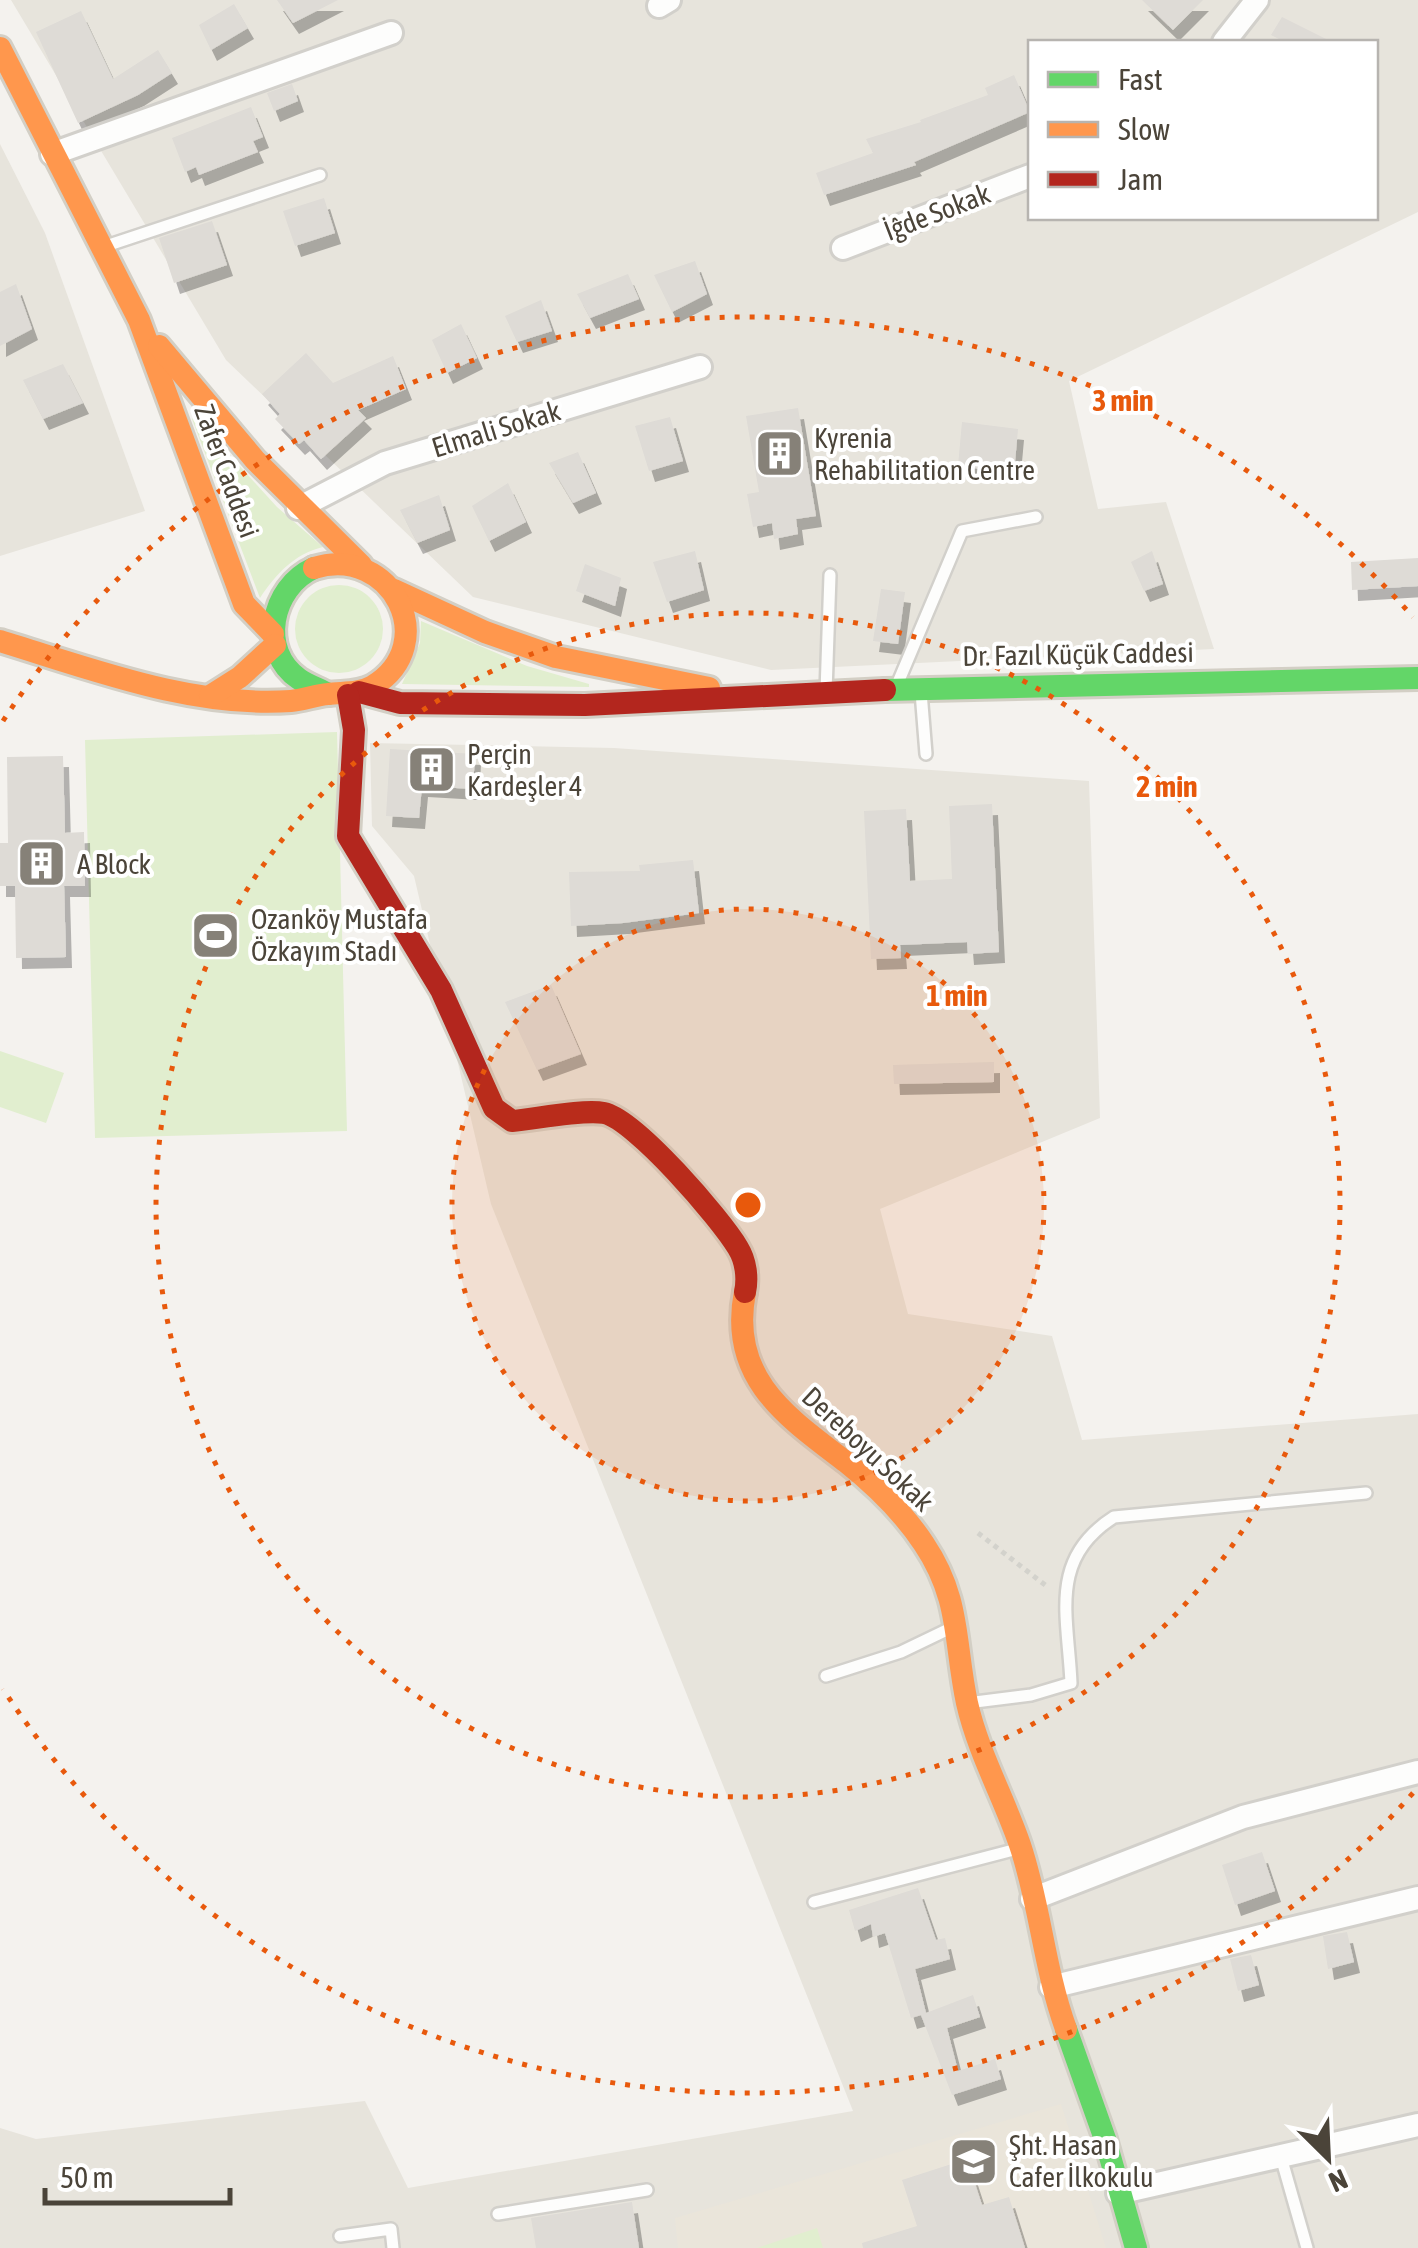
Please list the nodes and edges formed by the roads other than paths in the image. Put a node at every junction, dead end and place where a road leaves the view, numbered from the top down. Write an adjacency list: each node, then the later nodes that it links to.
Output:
1 (1257, 0): 3 (street)
2 (391, 33): 5 (street)
3 (1226, 40)
4 (0, 50): 5 (street, Zafer Caddesi)
5 (52, 154): 8 (street, Zafer Caddesi)
6 (320, 175): 8 (lane)
7 (1028, 177): 9 (street, İĝde Sokak)
8 (100, 248): 10 (street, Zafer Caddesi)
9 (843, 248)
10 (139, 320): 12 (street, Zafer Caddesi); 17 (street, Zafer Caddesi)
11 (700, 368): 12 (street, Elmali Sokak)
12 (298, 508): 14 (street, Zafer Caddesi)
13 (1036, 516): 20 (lane)
14 (361, 566): 16 (street); 17 (street)
15 (830, 576): 22 (lane)
16 (394, 590): 23 (street); 24 (street, Dr. Fazıl Küçük Caddesi)
17 (274, 639): 23 (street); 25 (street)
18 (4, 649): 25 (street, Dr. Fazıl Küçük Caddesi)
19 (1418, 678): 21 (street, Dr. Fazıl Küçük Caddesi)
20 (896, 688): 21 (street, Dr. Fazıl Küçük Caddesi); 22 (street, Dr. Fazıl Küçük Caddesi)
21 (920, 688): 26 (lane)
22 (826, 692): 24 (street, Dr. Fazıl Küçük Caddesi)
23 (345, 694): 24 (street, Dr. Fazıl Küçük Caddesi); 25 (street, Dr. Fazıl Küçük Caddesi); 28 (street, Dereboyu Sokak)
24 (739, 695)
25 (210, 696)
26 (926, 754)
27 (1366, 1493): 30 (lane)
28 (957, 1625): 29 (lane); 30 (street, Dereboyu Sokak)
29 (826, 1676)
30 (967, 1703): 32 (street, Dereboyu Sokak)
31 (1418, 1772): 34 (street)
32 (1022, 1848): 34 (street, Dereboyu Sokak); 35 (lane)
33 (1418, 1898): 36 (street)
34 (1032, 1899): 36 (street, Dereboyu Sokak)
35 (814, 1902)
36 (1051, 1987): 40 (street, Dereboyu Sokak)
37 (1418, 2125): 38 (street)
38 (1281, 2156): 40 (street); 45 (lane)
39 (647, 2190): 41 (lane)
40 (1118, 2193): 44 (street, Dereboyu Sokak)
41 (498, 2214)
42 (340, 2236): 43 (lane)
43 (394, 2248)
44 (1136, 2248)
45 (1307, 2248)

